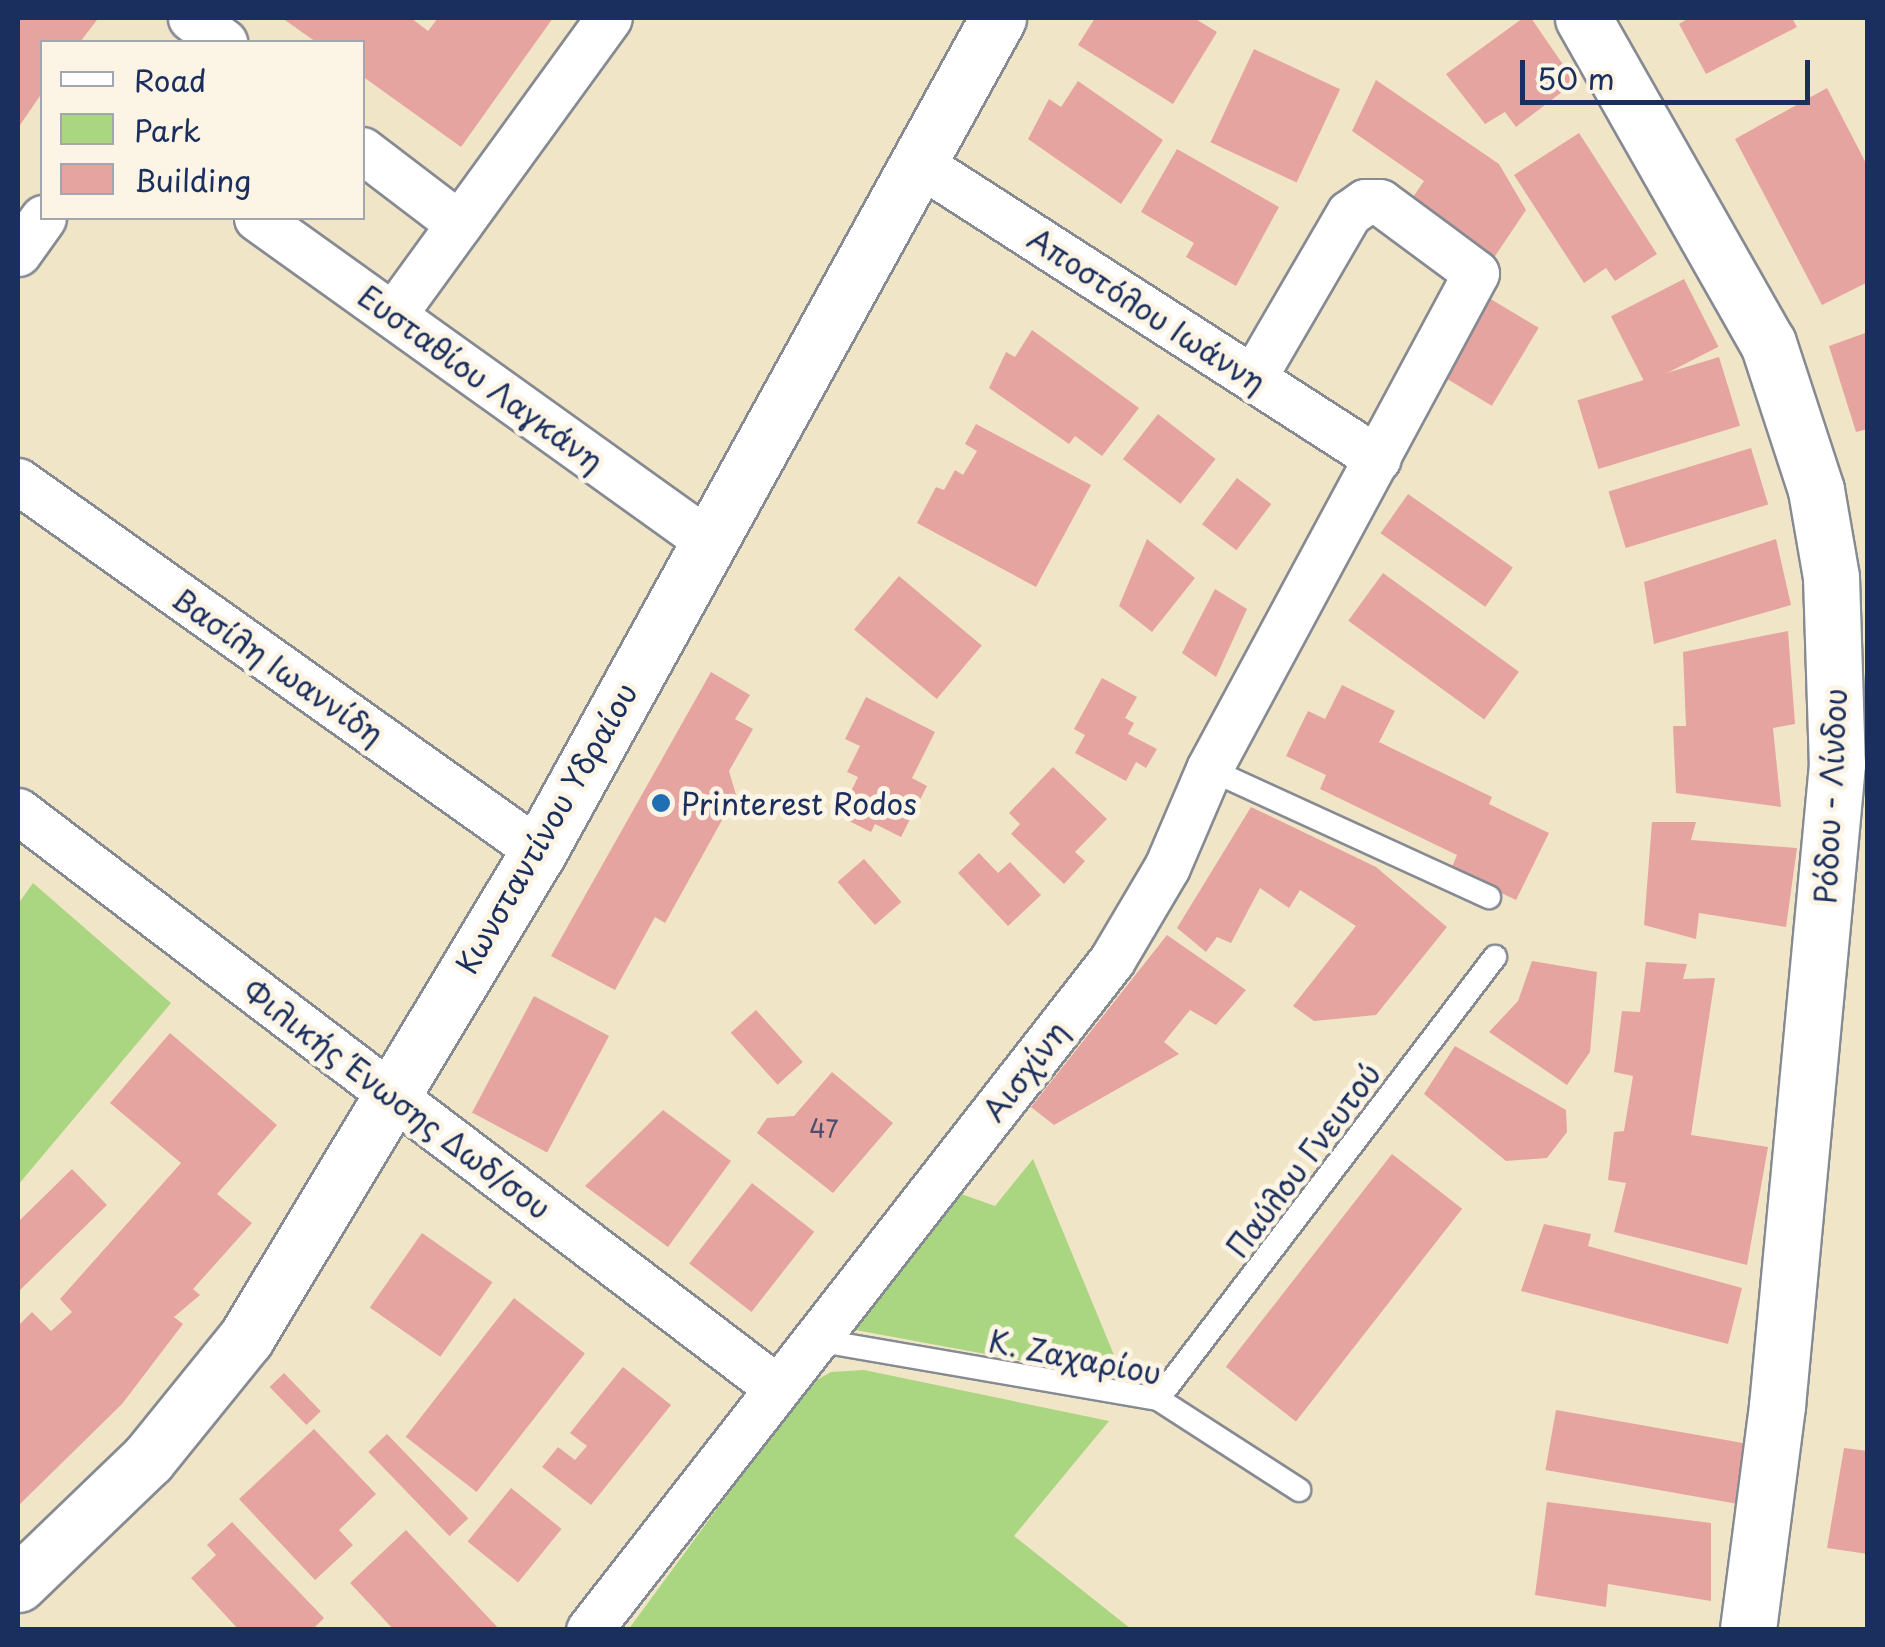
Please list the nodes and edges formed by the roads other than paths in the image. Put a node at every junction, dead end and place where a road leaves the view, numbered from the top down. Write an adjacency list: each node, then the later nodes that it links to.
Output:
1 (189, 18): 5 (street); 6 (street)
2 (609, 18): 11 (street)
3 (998, 18): 8 (street, Κωνσταντίνου Υδραίου)
4 (1583, 18): 30 (street, Ρόδου - Λίνδου)
5 (171, 40)
6 (221, 40)
7 (365, 152): 11 (street)
8 (917, 162): 14 (street, Αποστόλου Ιωάννη); 17 (street, Κωνσταντίνου Υδραίου)
9 (42, 220): 12 (street)
10 (260, 220): 13 (street, Ευσταθίου Λαγκάνη)
11 (458, 224): 13 (street)
12 (18, 252)
13 (392, 315): 17 (street, Ευσταθίου Λαγκάνη)
14 (1253, 378): 15 (street, Αποστόλου Ιωάννη); 15 (street, Αισχίνη)
15 (1378, 459): 18 (street, Αισχίνη)
16 (18, 481): 20 (street, Βασίλη Ιωαννίδη)
17 (706, 538): 20 (street, Κωνσταντίνου Υδραίου)
18 (1209, 769): 21 (lane); 24 (street, Αισχίνη)
19 (25, 830): 23 (street, Φιλικής Ένωσης Δωδ/σου)
20 (539, 851): 23 (street, Κωνσταντίνου Υδραίου)
21 (1489, 897)
22 (1496, 957): 26 (lane, Παύλου Γνευτού)
23 (390, 1094): 25 (street, Φιλικής Ένωσης Δωδ/σου); 28 (street, Κωνσταντίνου Υδραίου)
24 (816, 1340): 25 (street, Αισχίνη); 26 (lane, Κ. Ζαχαρίου)
25 (776, 1387): 29 (street, Αισχίνη)
26 (1158, 1399): 27 (lane, Κ. Ζαχαρίου)
27 (1299, 1490)
28 (18, 1584)
29 (589, 1630)
30 (1748, 1630)

